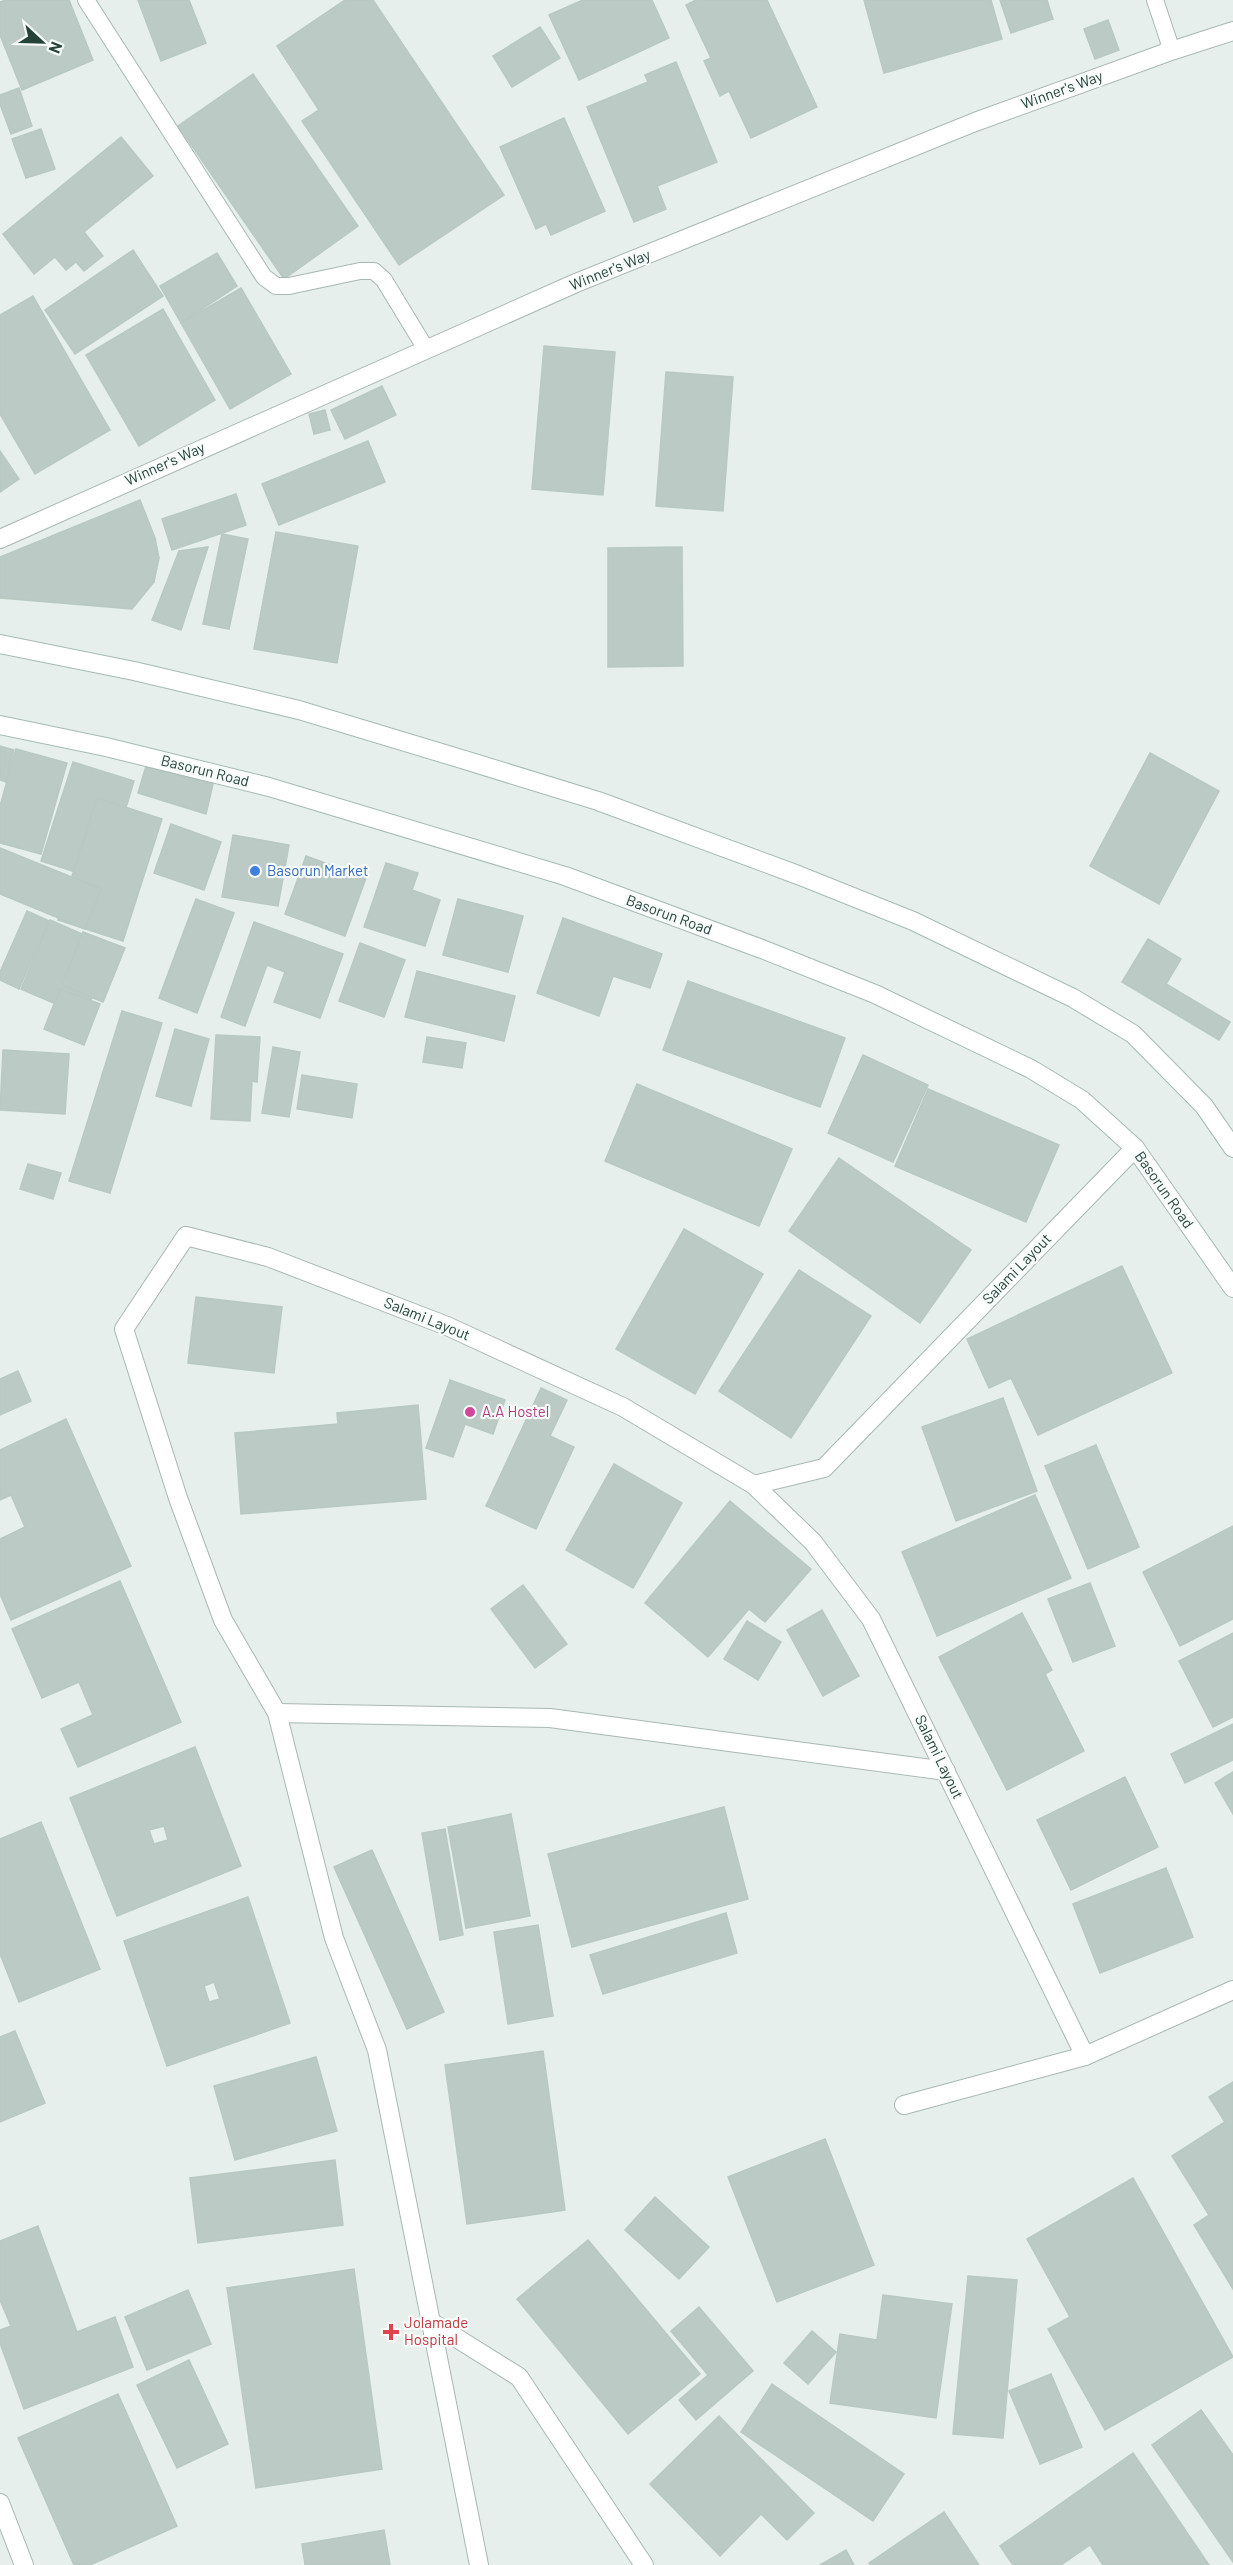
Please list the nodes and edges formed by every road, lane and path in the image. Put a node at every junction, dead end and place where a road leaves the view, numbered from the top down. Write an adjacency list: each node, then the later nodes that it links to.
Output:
1 (86, 0): 5 (lane)
2 (1155, 0): 4 (lane)
3 (1233, 31): 4 (street, Winner's Way)
4 (1168, 52): 5 (street, Winner's Way)
5 (426, 349): 6 (street, Winner's Way)
6 (0, 539)
7 (0, 644): 10 (street)
8 (0, 725): 9 (street, Basorun Road)
9 (1135, 1148): 11 (street, Basorun Road); 12 (street, Salami Layout)
10 (1233, 1148)
11 (1233, 1288)
12 (754, 1485): 13 (street, Salami Layout); 14 (street, Salami Layout)
13 (277, 1713): 14 (street); 18 (street)
14 (946, 1771): 16 (street, Salami Layout)
15 (1233, 1990): 16 (street)
16 (1085, 2056): 17 (street)
17 (904, 2105)
18 (431, 2322): 21 (street); 22 (street)
19 (0, 2503): 20 (street)
20 (24, 2565)
21 (479, 2565)
22 (644, 2565)

